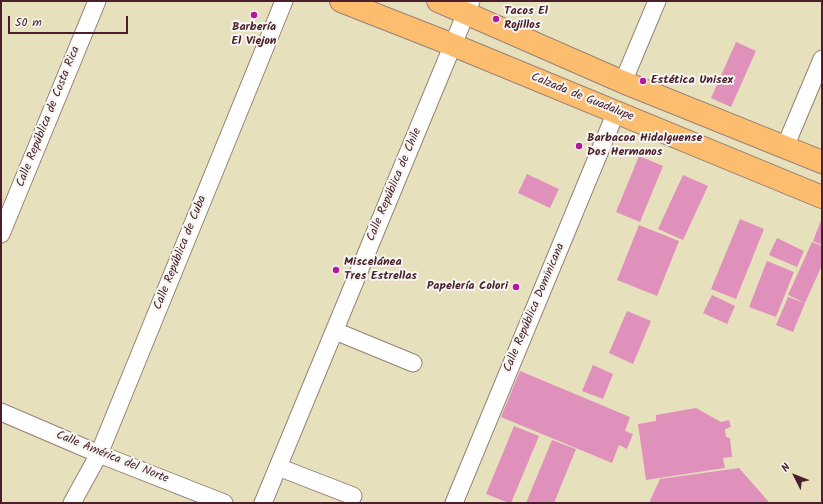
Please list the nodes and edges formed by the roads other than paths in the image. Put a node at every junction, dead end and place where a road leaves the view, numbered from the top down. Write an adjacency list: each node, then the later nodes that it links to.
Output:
1 (97, 1): 14 (street, Calle República de Costa Rica)
2 (284, 1): 18 (street, Calle República de Cuba)
3 (341, 1): 7 (main road, Calzada de Guadalupe)
4 (438, 1): 6 (main road)
5 (657, 1): 9 (street)
6 (469, 7): 7 (street, Calle República de Chile); 9 (main road)
7 (453, 45): 10 (main road, Calzada de Guadalupe); 15 (street, Calle República de Chile)
8 (822, 59): 11 (street)
9 (623, 82): 11 (main road)
10 (616, 112): 13 (main road, Calzada de Guadalupe); 24 (street, Calle República Dominicana)
11 (785, 147): 12 (main road)
12 (822, 162)
13 (822, 197)
14 (1, 234)
15 (334, 331): 16 (street); 19 (street, Calle República de Chile)
16 (413, 364)
17 (1, 412): 18 (street, Calle América del Norte)
18 (99, 454): 21 (street, Calle República de Cuba); 22 (street, Calle América del Norte)
19 (278, 467): 20 (street); 23 (street, Calle República de Chile)
20 (353, 496)
21 (72, 503)
22 (224, 503)
23 (263, 503)
24 (454, 503)

